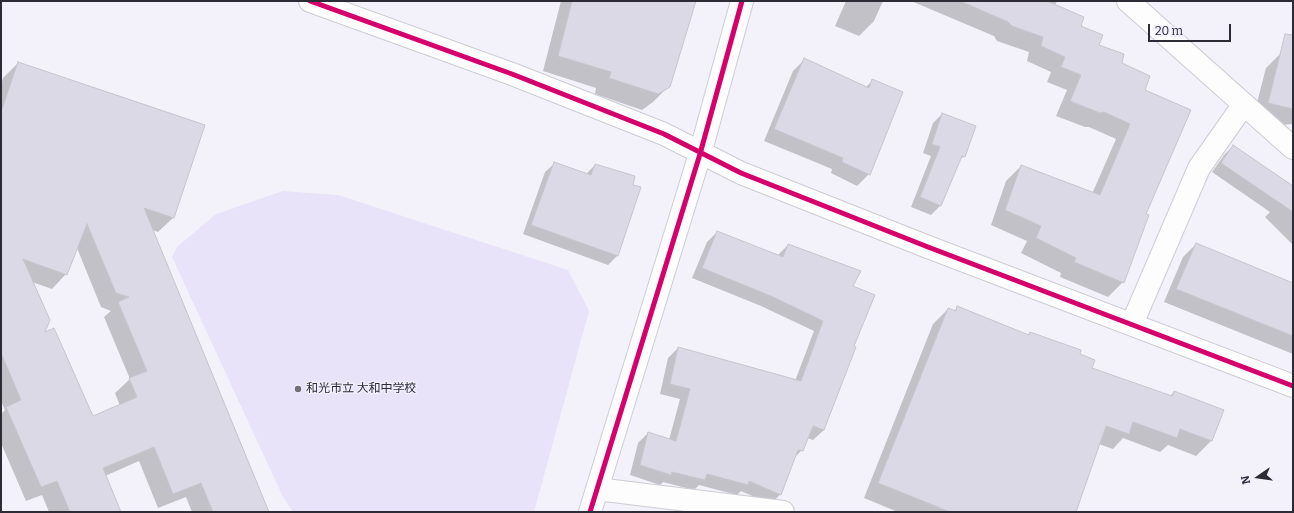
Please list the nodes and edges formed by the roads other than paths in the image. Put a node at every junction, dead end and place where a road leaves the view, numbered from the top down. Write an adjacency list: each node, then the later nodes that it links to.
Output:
1 (310, 1): 6 (street)
2 (742, 1): 6 (street)
3 (1128, 1): 4 (street)
4 (1244, 104): 5 (street); 7 (street)
5 (1293, 148)
6 (700, 154): 7 (street); 9 (street)
7 (1132, 324): 8 (street)
8 (1293, 386)
9 (597, 489): 10 (street); 11 (street)
10 (590, 512)
11 (783, 512)

